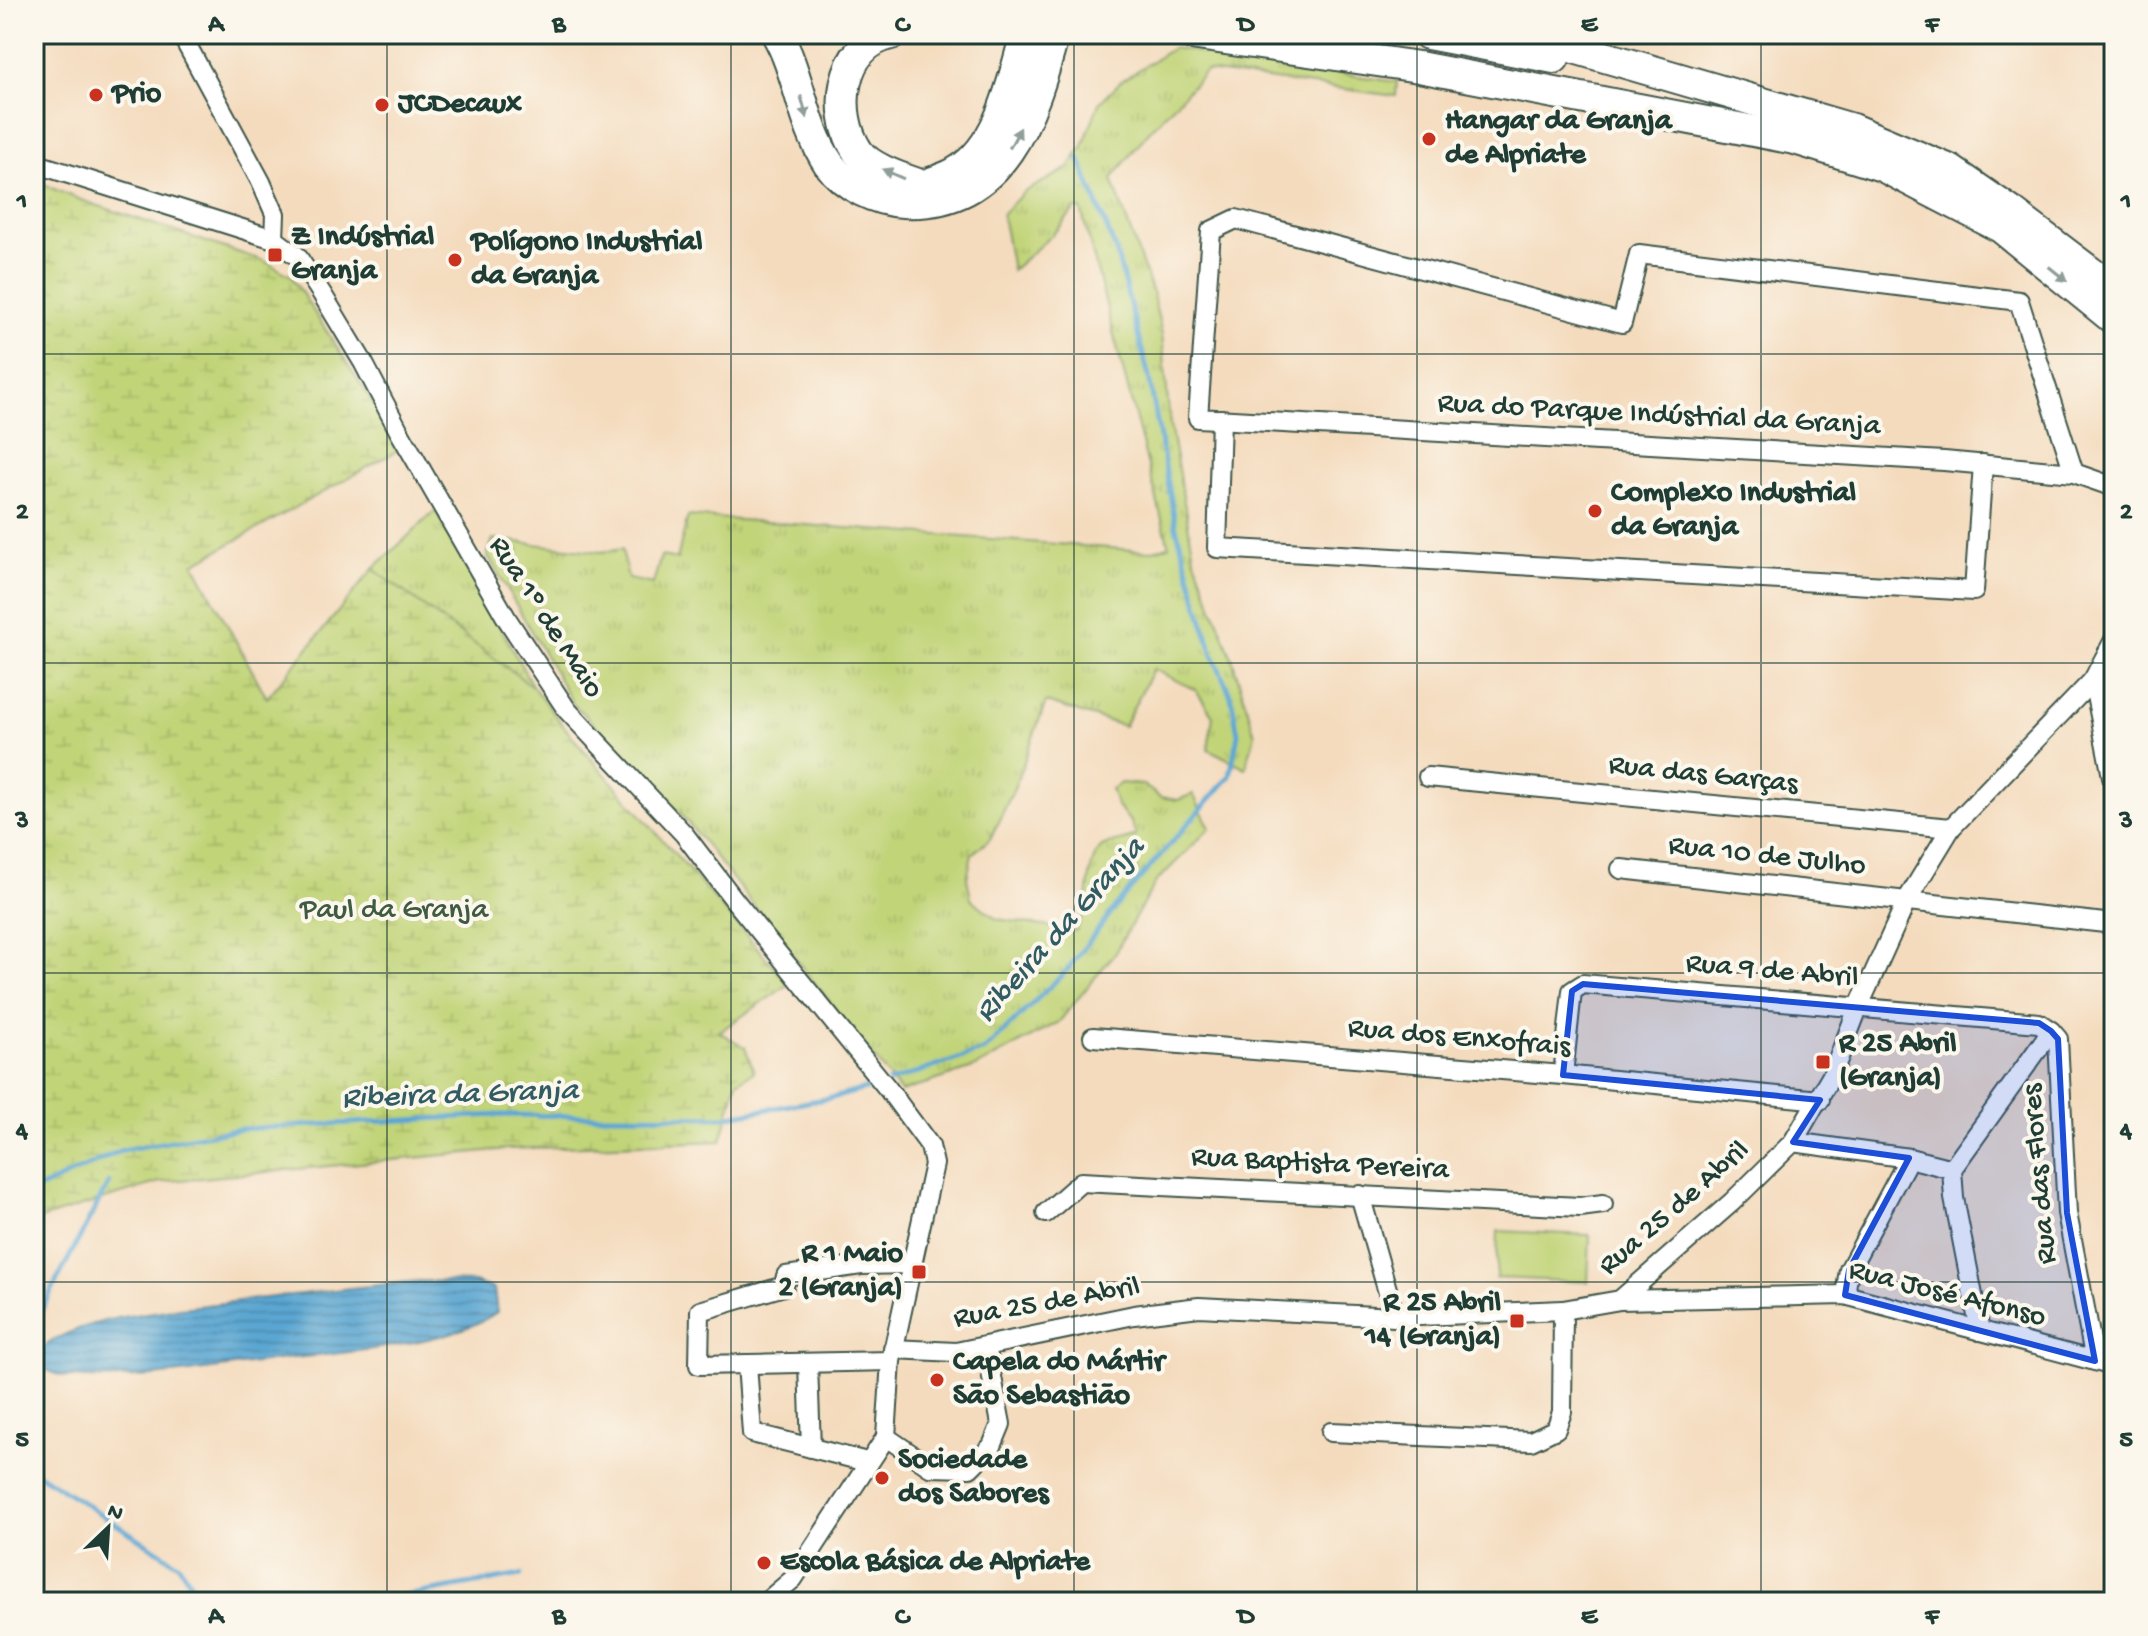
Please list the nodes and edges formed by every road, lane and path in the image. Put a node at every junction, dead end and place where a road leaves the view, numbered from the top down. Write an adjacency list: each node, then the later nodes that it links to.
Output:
1 (181, 34): 14 (street)
2 (777, 34): 10 (highway, one-way to 10)
3 (891, 34): 10 (highway, one-way to 3)
4 (1026, 34): 10 (highway)
5 (1054, 34): 10 (highway)
6 (1191, 34): 16 (highway, one-way to 16)
7 (1326, 34): 13 (highway)
8 (1428, 34): 11 (highway)
9 (1526, 34): 11 (highway)
10 (1030, 72)
11 (1732, 95): 13 (highway)
12 (34, 163): 14 (street, Rua 1º de Maio)
13 (2011, 212): 15 (highway)
14 (274, 239): 41 (street, Rua 1º de Maio)
15 (2114, 290)
16 (2114, 319)
17 (1221, 419): 18 (street, Rua do Parque Indústrial da Granja); 18 (street); 19 (street, Rua do Parque Indústrial da Granja)
18 (1983, 464): 19 (street, Rua do Parque Indústrial da Granja)
19 (2074, 473): 20 (street, Rua do Parque Indústrial da Granja)
20 (2109, 481)
21 (2114, 640): 22 (street, Rua 25 de Abril)
22 (2093, 680): 23 (street); 25 (street); 26 (street, Rua 25 de Abril)
23 (2114, 686)
24 (1428, 777): 26 (street, Rua das Garças)
25 (2114, 787)
26 (1951, 828): 28 (street, Rua 25 de Abril)
27 (1621, 869): 28 (street, Rua 10 de Julho)
28 (1907, 900): 29 (street, Rua 10 de Julho); 30 (street, Rua 25 de Abril)
29 (2114, 924)
30 (1858, 1008): 31 (street, Rua 9 de Abril); 33 (street, Rua 9 de Abril); 34 (street, Rua 25 de Abril)
31 (2051, 1031): 37 (street); 49 (street, Rua das Flores)
32 (1093, 1037): 33 (street, Rua dos Enxofrais)
33 (1563, 1075): 34 (street, Rua dos Enxofrais)
34 (1820, 1100): 35 (street, Rua 25 de Abril)
35 (1793, 1142): 36 (street); 43 (street, Rua 25 de Abril)
36 (1909, 1158): 37 (street); 42 (street)
37 (1952, 1169): 46 (street)
38 (1360, 1195): 39 (street, Rua Baptista Pereira); 40 (street, Rua Baptista Pereira); 45 (street)
39 (1603, 1204)
40 (1046, 1213)
41 (913, 1264): 48 (street, Rua 1º de Maio); 50 (street, Rua 25 de Abril)
42 (1845, 1295): 43 (street, Rua José Afonso); 46 (street, Rua José Afonso)
43 (1620, 1300): 44 (street, Rua 25 de Abril)
44 (1563, 1310): 45 (street, Rua 25 de Abril); 53 (street)
45 (1395, 1317): 47 (street, Rua 25 de Abril)
46 (1980, 1331): 49 (street, Rua José Afonso)
47 (986, 1346): 48 (street, Rua 25 de Abril); 54 (street)
48 (892, 1355): 51 (street, Rua 25 de Abril); 54 (street)
49 (2095, 1361): 52 (street, Rua José Afonso)
50 (747, 1364): 51 (street, Rua 25 de Abril); 55 (street)
51 (808, 1364): 55 (street)
52 (2114, 1366)
53 (1331, 1432)
54 (886, 1437): 56 (street)
55 (811, 1448): 56 (street)
56 (867, 1462): 57 (street)
57 (766, 1602)

